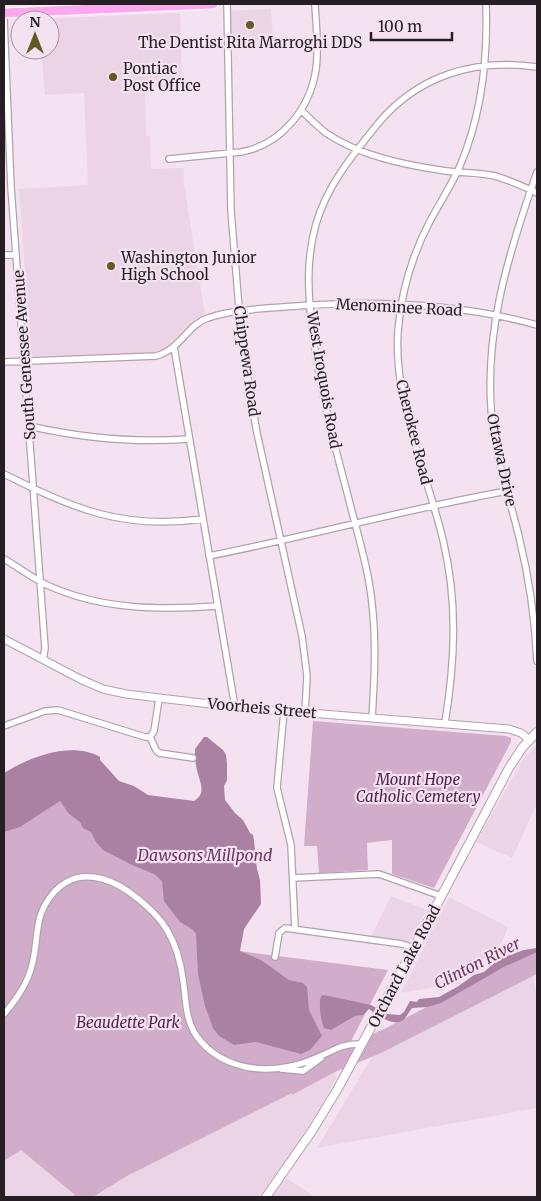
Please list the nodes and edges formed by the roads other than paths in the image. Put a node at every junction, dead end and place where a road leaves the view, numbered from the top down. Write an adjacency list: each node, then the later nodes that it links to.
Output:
1 (213, 4): 5 (highway)
2 (227, 4): 13 (street, Chippewa Road)
3 (315, 4): 11 (street)
4 (486, 4): 9 (street, Cherokee Road)
5 (144, 5): 6 (highway)
6 (4, 13)
7 (4, 20): 8 (street, South Genessee Avenue)
8 (5, 62): 20 (street, South Genessee Avenue)
9 (485, 67): 10 (street, West Iroquois Road); 12 (street, West Iroquois Road); 15 (street, Cherokee Road)
10 (537, 67)
11 (301, 110): 12 (street); 13 (street)
12 (358, 148): 15 (street); 22 (street, West Iroquois Road)
13 (230, 153): 14 (street); 23 (street, Chippewa Road)
14 (169, 160)
15 (457, 172): 17 (street); 21 (street, Cherokee Road)
16 (537, 172): 17 (street, Ottawa Drive)
17 (531, 190): 18 (street); 24 (street, Ottawa Drive)
18 (537, 193)
19 (4, 255): 20 (street)
20 (16, 255): 28 (street, South Genessee Avenue)
21 (401, 304): 22 (street, Menominee Road); 24 (street, Menominee Road); 34 (street, Cherokee Road)
22 (310, 305): 23 (street, Menominee Road); 36 (street, West Iroquois Road)
23 (239, 312): 26 (street, Menominee Road); 37 (street, Chippewa Road)
24 (496, 315): 25 (street, Menominee Road); 33 (street, Ottawa Drive)
25 (537, 325)
26 (174, 347): 28 (street, Menominee Road); 30 (street)
27 (4, 362): 28 (street, Menominee Road)
28 (24, 362): 29 (street, South Genessee Avenue)
29 (29, 426): 30 (street); 32 (street, South Genessee Avenue)
30 (190, 439): 35 (street)
31 (4, 474): 32 (street)
32 (34, 489): 35 (street); 40 (street, South Genessee Avenue)
33 (507, 491): 34 (street); 44 (street, Ottawa Drive)
34 (433, 505): 36 (street); 50 (street, Cherokee Road)
35 (203, 519): 38 (street)
36 (355, 523): 37 (street); 49 (street, West Iroquois Road)
37 (281, 540): 38 (street); 48 (street, Chippewa Road)
38 (209, 556): 41 (street)
39 (4, 559): 40 (street)
40 (41, 581): 41 (street); 43 (street, South Genessee Avenue)
41 (218, 606): 46 (street)
42 (4, 639): 43 (street, Voorheis Street)
43 (43, 660): 45 (street, Voorheis Street)
44 (537, 661)
45 (159, 699): 46 (street, Voorheis Street); 53 (street)
46 (235, 707): 47 (street, Voorheis Street)
47 (284, 711): 48 (street, Voorheis Street); 56 (street)
48 (305, 712): 49 (street, Voorheis Street)
49 (372, 718): 50 (street, Voorheis Street)
50 (445, 723): 54 (street, Voorheis Street)
51 (4, 726): 53 (street)
52 (537, 732): 54 (main road, Orchard Lake Road)
53 (150, 737): 55 (street)
54 (530, 740): 57 (main road, Orchard Lake Road)
55 (193, 758)
56 (293, 878): 57 (street); 58 (street)
57 (442, 896): 59 (main road, Orchard Lake Road)
58 (295, 929): 59 (street); 60 (street)
59 (414, 948): 62 (main road, Orchard Lake Road)
60 (275, 957)
61 (4, 1014): 62 (street)
62 (362, 1044): 63 (main road, Orchard Lake Road)
63 (266, 1197)

